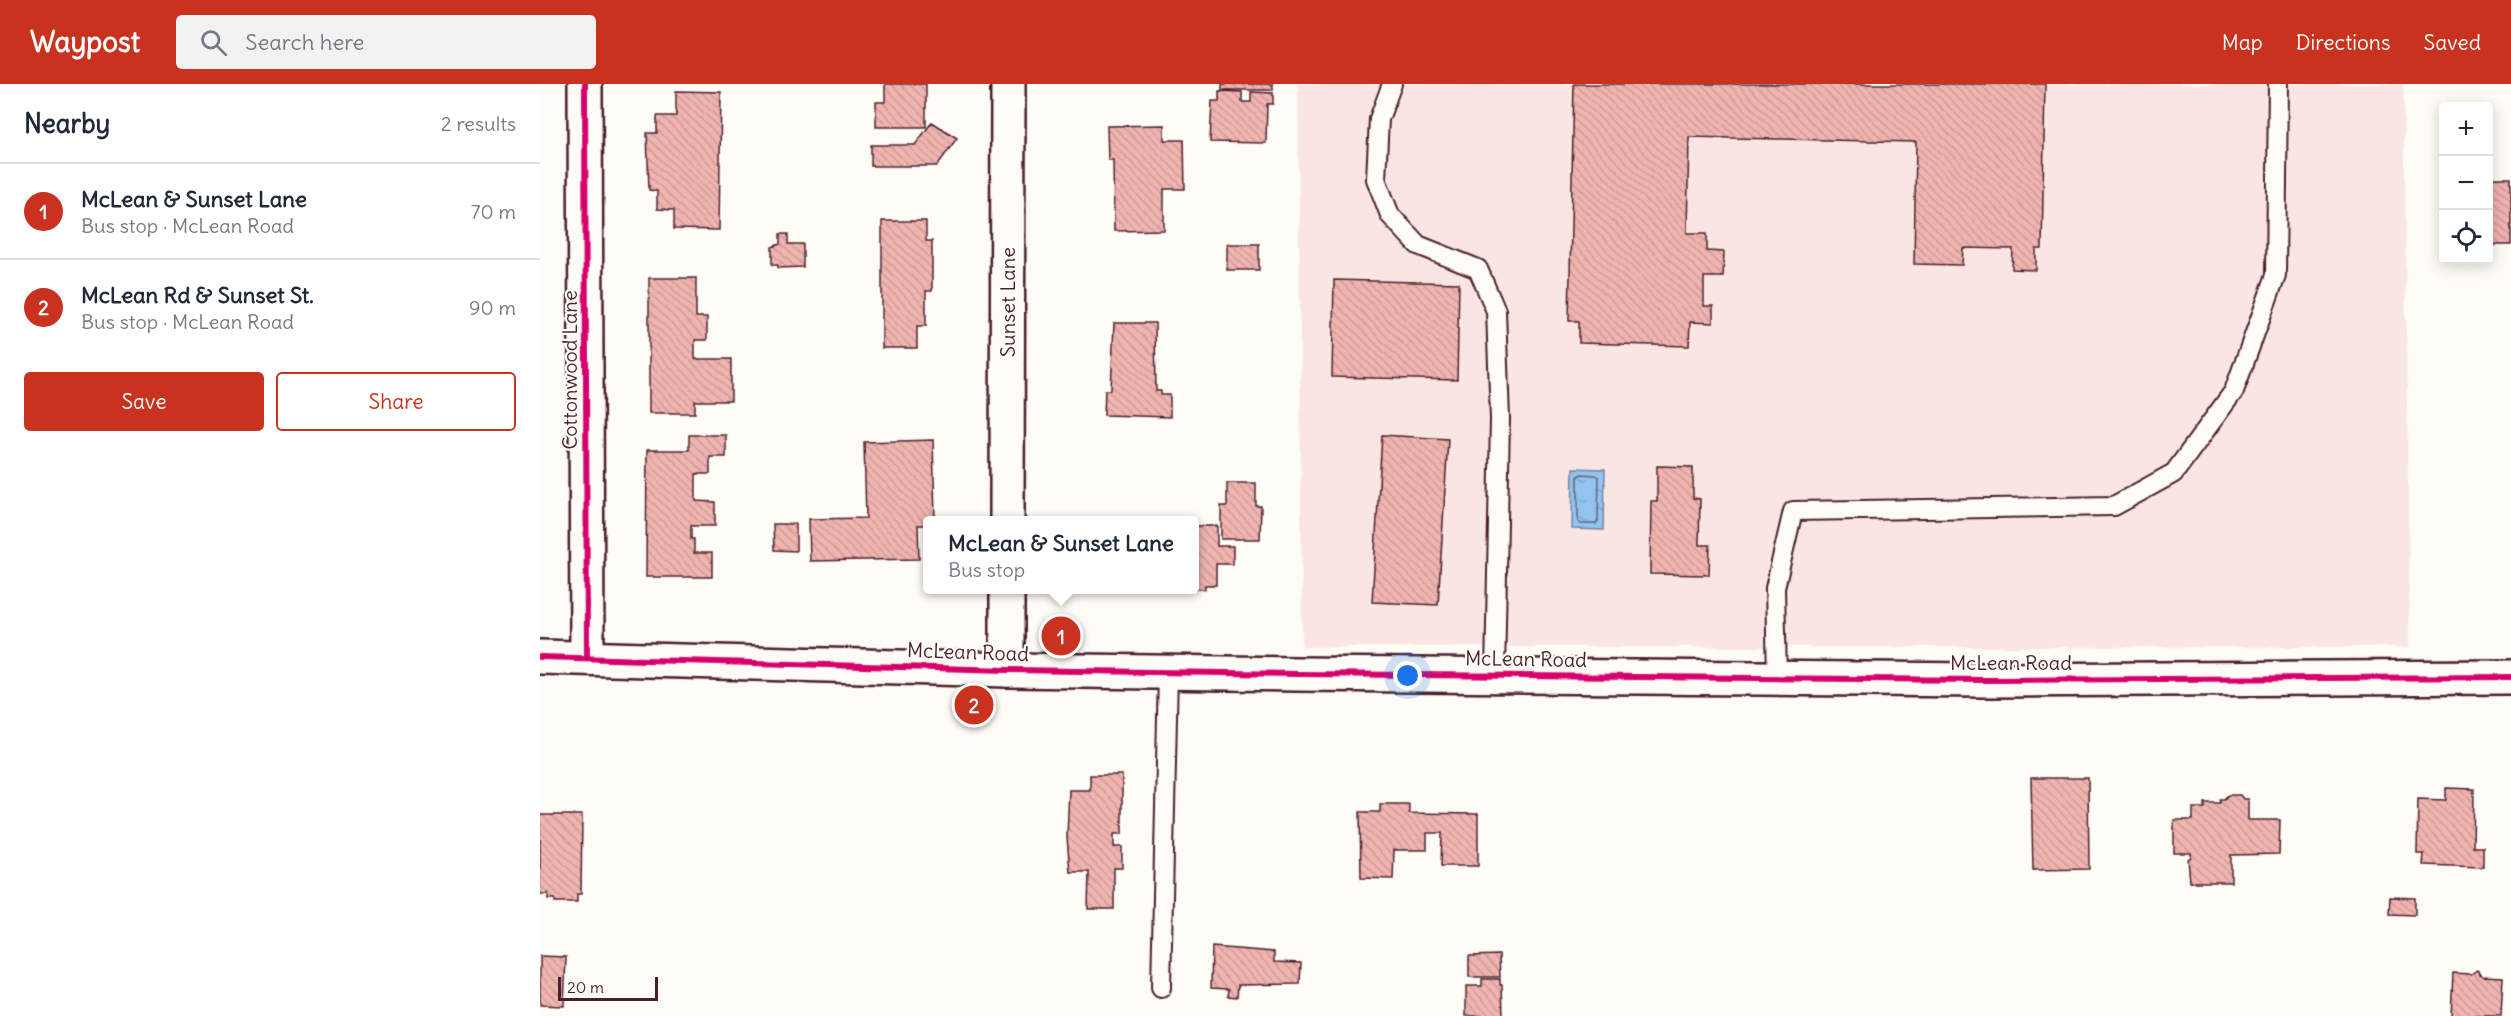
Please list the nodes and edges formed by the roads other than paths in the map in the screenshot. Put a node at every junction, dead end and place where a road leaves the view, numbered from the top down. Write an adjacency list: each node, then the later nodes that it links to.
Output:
1 (585, 84): 8 (street, Cottonwood Lane)
2 (1008, 84): 5 (street, Sunset Lane)
3 (1392, 84): 11 (lane)
4 (2278, 84): 13 (lane)
5 (1007, 516)
6 (1007, 594): 9 (street)
7 (540, 657): 8 (street, McLean Road)
8 (587, 657): 9 (street, McLean Road)
9 (1007, 670): 10 (street, McLean Road)
10 (1168, 672): 11 (street, McLean Road); 14 (lane)
11 (1495, 675): 13 (street, McLean Road)
12 (2511, 677): 13 (street, McLean Road)
13 (1777, 678)
14 (1161, 988)

